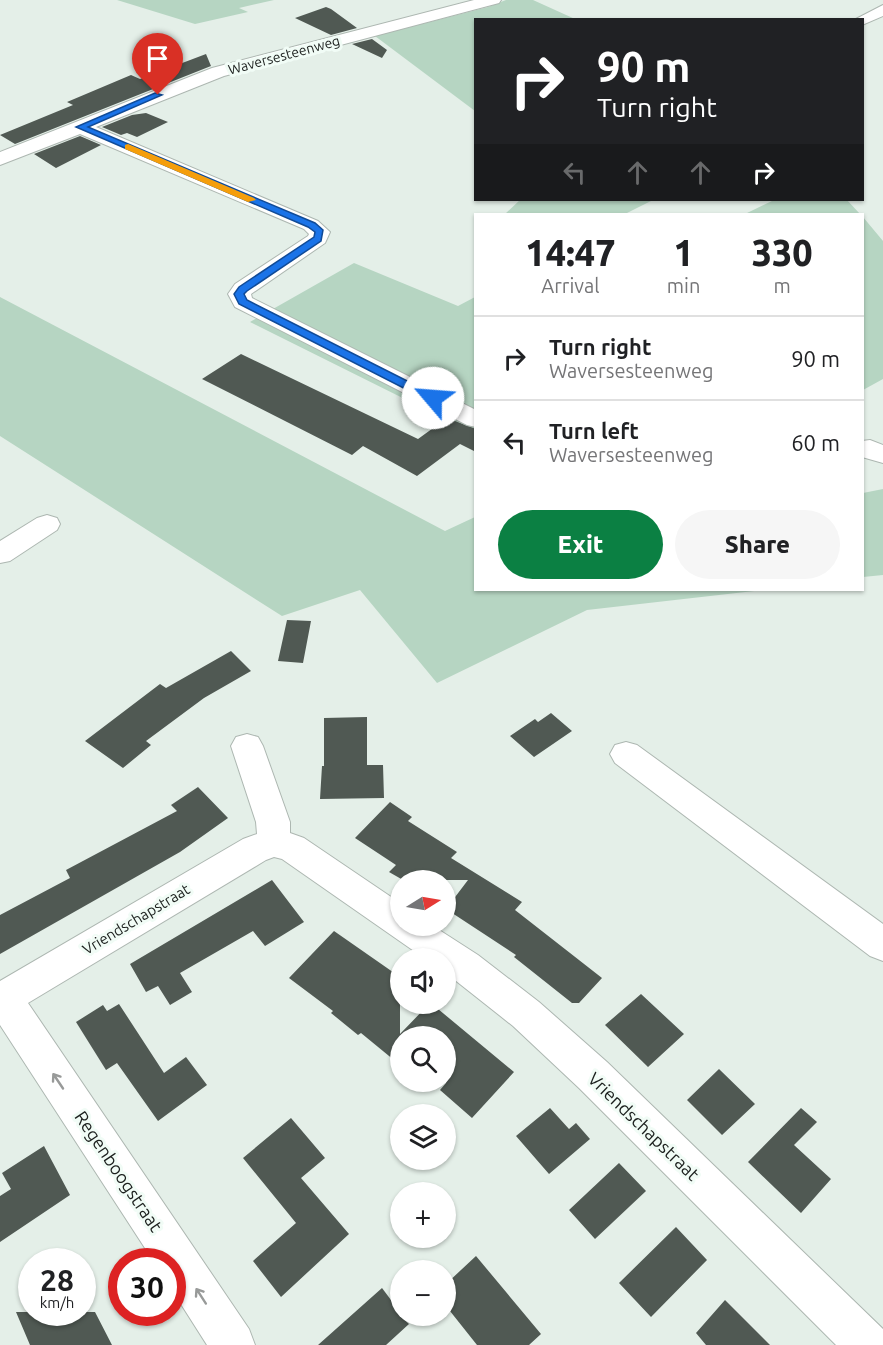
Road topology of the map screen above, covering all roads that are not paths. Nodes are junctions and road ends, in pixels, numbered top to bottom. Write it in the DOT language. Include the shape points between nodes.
graph roads {
  1 [pos="493,0"];
  2 [pos="883,10"];
  3 [pos="864,19"];
  4 [pos="80,127"];
  5 [pos="0,159"];
  6 [pos="474,419"];
  7 [pos="864,449"];
  8 [pos="883,455"];
  9 [pos="47,524"];
  10 [pos="0,554"];
  11 [pos="247,746"];
  12 [pos="626,754"];
  13 [pos="274,843"];
  14 [pos="390,915"];
  15 [pos="420,936"];
  16 [pos="883,945"];
  17 [pos="1,999"];
  18 [pos="233,1345"];
  19 [pos="867,1345"];
  1 -- 4 [label="street, Waversesteenweg" via="218,72"];
  2 -- 3 [label="street"];
  4 -- 5 [label="street, Waversesteenweg"];
  4 -- 6 [label="street" via="312,225 320,232 318,239 243,289 239,294 243,302"];
  7 -- 8 [label="street"];
  9 -- 10 [label="street"];
  11 -- 13 [label="street" via="273,822"];
  12 -- 16 [label="street"];
  13 -- 14 [label="street" via="292,848"];
  13 -- 17 [label="street, Vriendschapstraat" via="255,849"];
  15 -- 19 [label="street, Vriendschapstraat" via="465,966 585,1067"];
  18 -- 17 [label="street, Regenboogstraat, one-way"];
}
